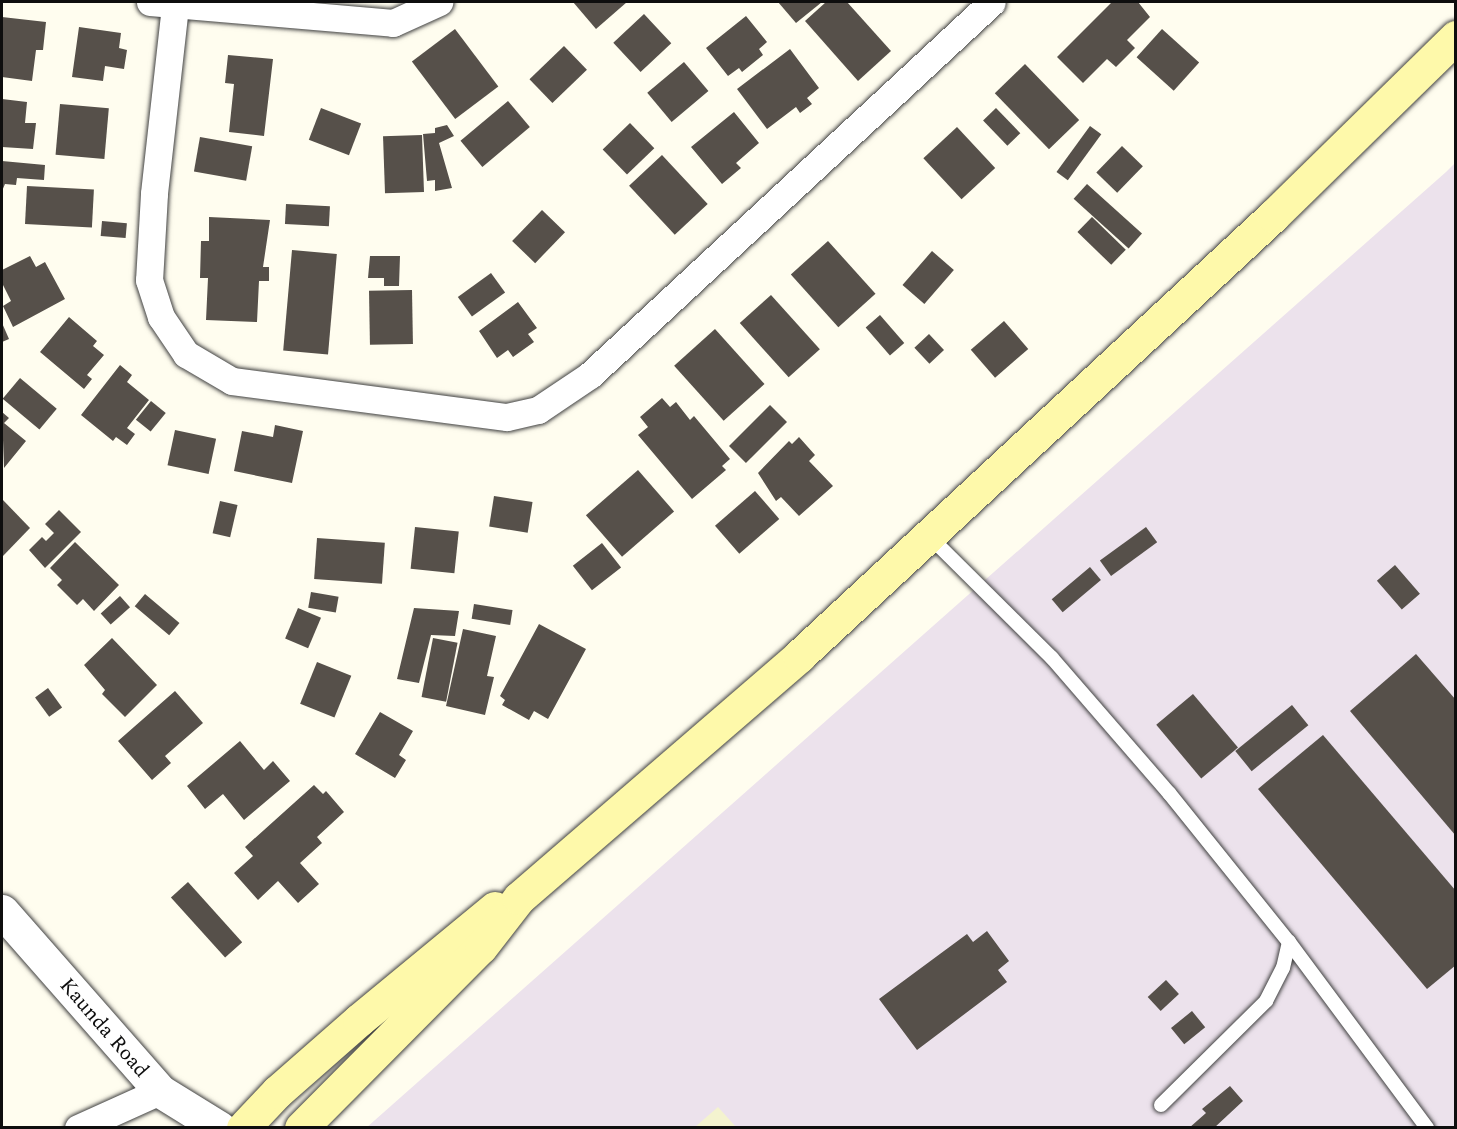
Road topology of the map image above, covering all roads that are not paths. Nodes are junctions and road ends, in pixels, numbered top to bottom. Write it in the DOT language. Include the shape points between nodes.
graph roads {
  1 [pos="439,2"];
  2 [pos="992,2"];
  3 [pos="162,4"];
  4 [pos="1455,37"];
  5 [pos="927,535"];
  6 [pos="519,898"];
  7 [pos="2,911"];
  8 [pos="1289,942"];
  9 [pos="160,1091"];
  10 [pos="1161,1105"];
  11 [pos="306,1121"];
  12 [pos="78,1128"];
  13 [pos="220,1128"];
  14 [pos="243,1128"];
  15 [pos="1427,1128"];
  1 -- 3 [label="street" via="393,23"];
  2 -- 3 [label="street" via="590,375 538,410 507,417 232,381 186,354 161,317 149,280"];
  4 -- 5 [label="main road" via="1273,216"];
  5 -- 6 [label="main road" via="698,746"];
  5 -- 8 [label="lane" via="1052,658 1169,793"];
  6 -- 11 [label="main road" via="481,946"];
  6 -- 14 [label="main road" via="495,908 440,951 277,1092"];
  7 -- 9 [label="street, Kaunda Road"];
  8 -- 10 [label="lane" via="1283,968 1266,1001"];
  8 -- 15 [label="lane"];
  9 -- 12 [label="street"];
  9 -- 13 [label="street, Kaunda Road"];
}
